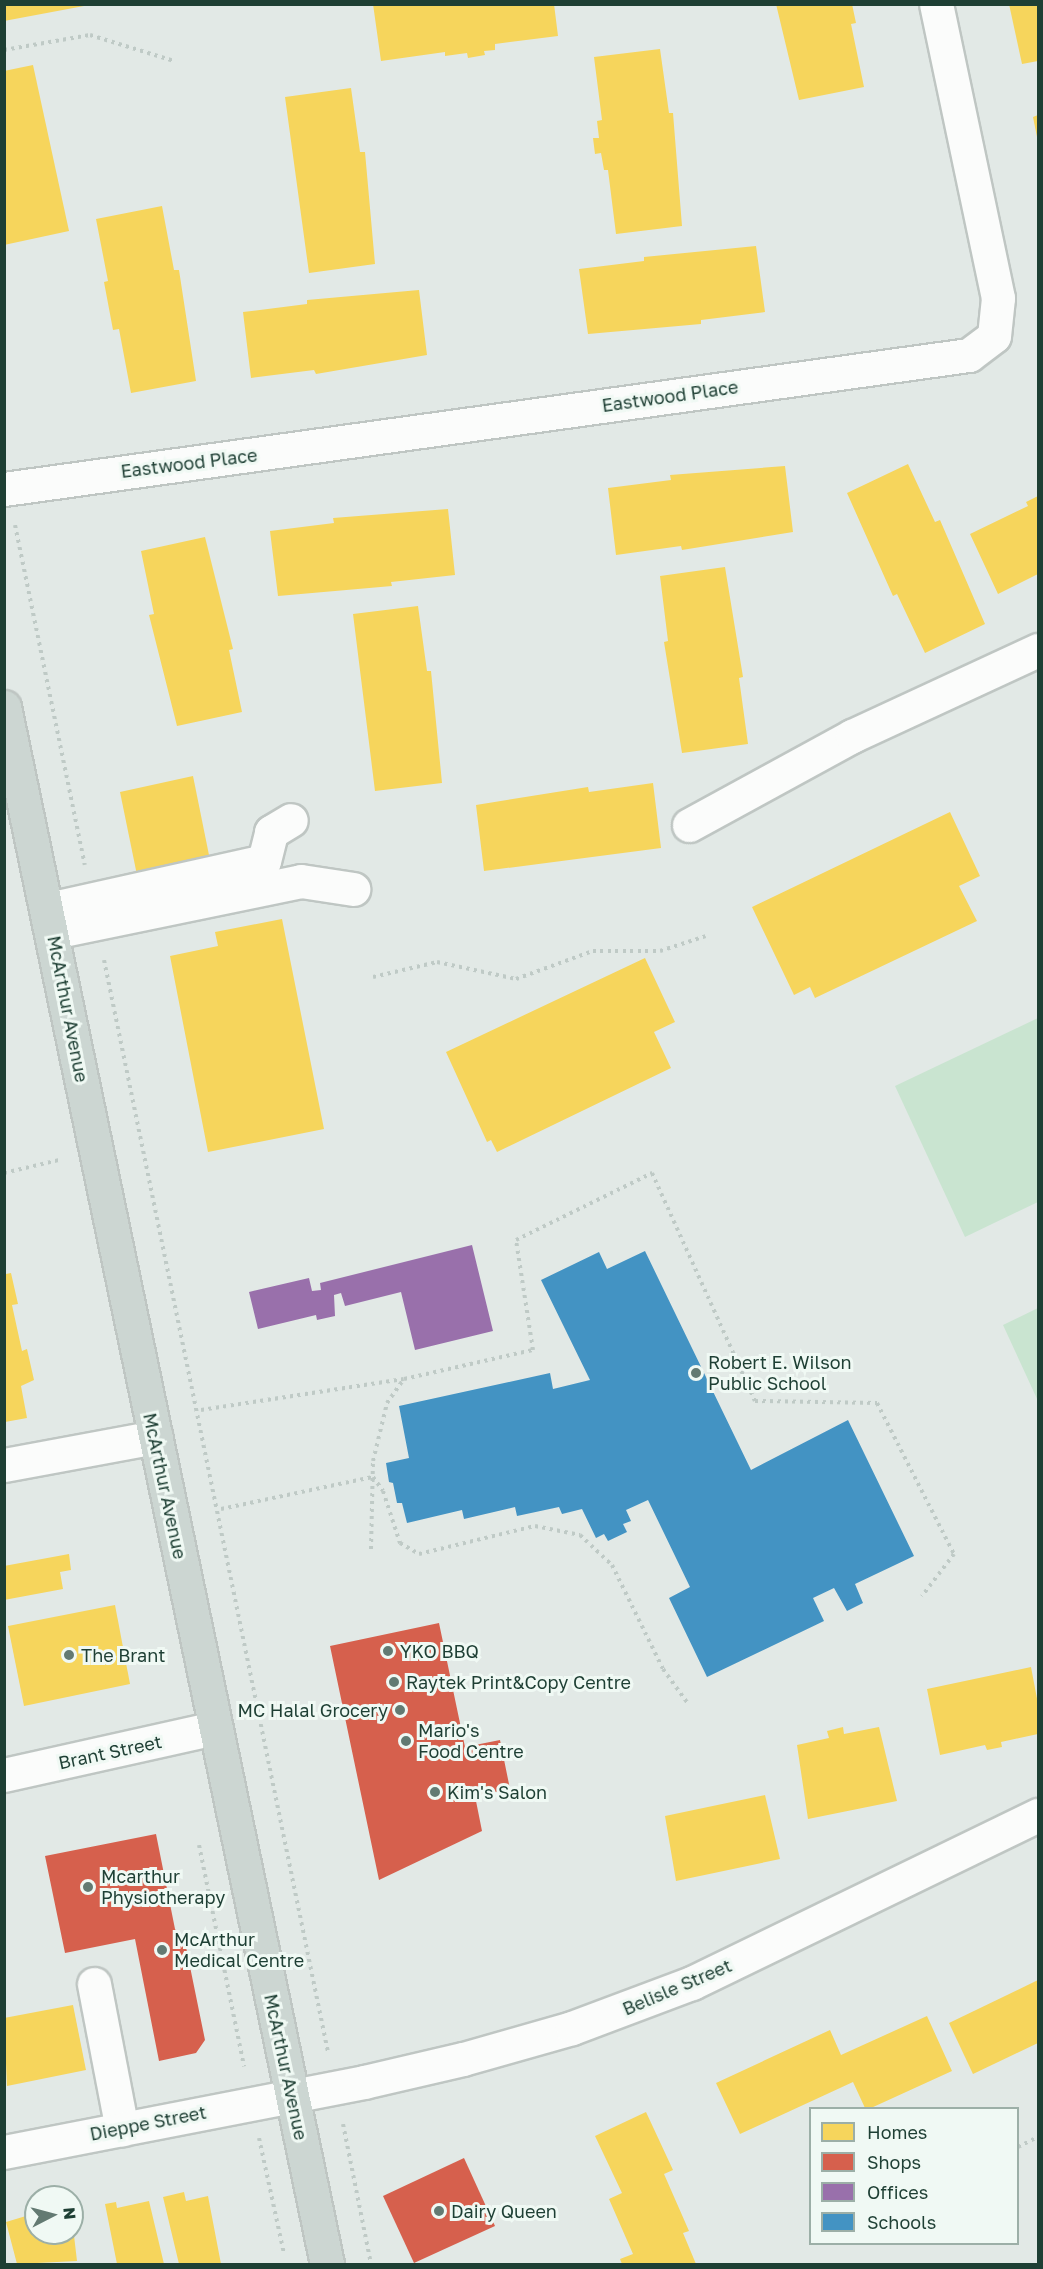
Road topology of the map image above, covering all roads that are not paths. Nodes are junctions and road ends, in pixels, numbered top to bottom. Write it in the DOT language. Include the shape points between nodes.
graph roads {
  1 [pos="936,4"];
  2 [pos="6,489"];
  3 [pos="1038,650"];
  4 [pos="4,707"];
  5 [pos="291,820"];
  6 [pos="689,825"];
  7 [pos="353,889"];
  8 [pos="95,911"];
  9 [pos="50,920"];
  10 [pos="155,1437"];
  11 [pos="4,1465"];
  12 [pos="215,1728"];
  13 [pos="4,1775"];
  14 [pos="1038,1815"];
  15 [pos="94,1984"];
  16 [pos="291,2095"];
  17 [pos="122,2129"];
  18 [pos="4,2152"];
  19 [pos="327,2265"];
  1 -- 2 [label="street, Eastwood Place" via="998,298 994,336 969,355"];
  3 -- 6 [label="street" via="852,736"];
  4 -- 9 [label="main road, McArthur Avenue"];
  5 -- 8 [label="street" via="271,832 264,861"];
  7 -- 8 [label="street" via="301,881"];
  8 -- 9 [label="street"];
  9 -- 10 [label="main road, McArthur Avenue"];
  10 -- 11 [label="street"];
  10 -- 12 [label="main road, McArthur Avenue"];
  12 -- 13 [label="street, Brant Street"];
  12 -- 16 [label="main road, McArthur Avenue"];
  14 -- 16 [label="street, Belisle Street" via="653,2000 463,2059"];
  15 -- 17 [label="street"];
  16 -- 17 [label="street, Dieppe Street"];
  16 -- 19 [label="main road, McArthur Avenue"];
  17 -- 18 [label="street, Dieppe Street"];
}
